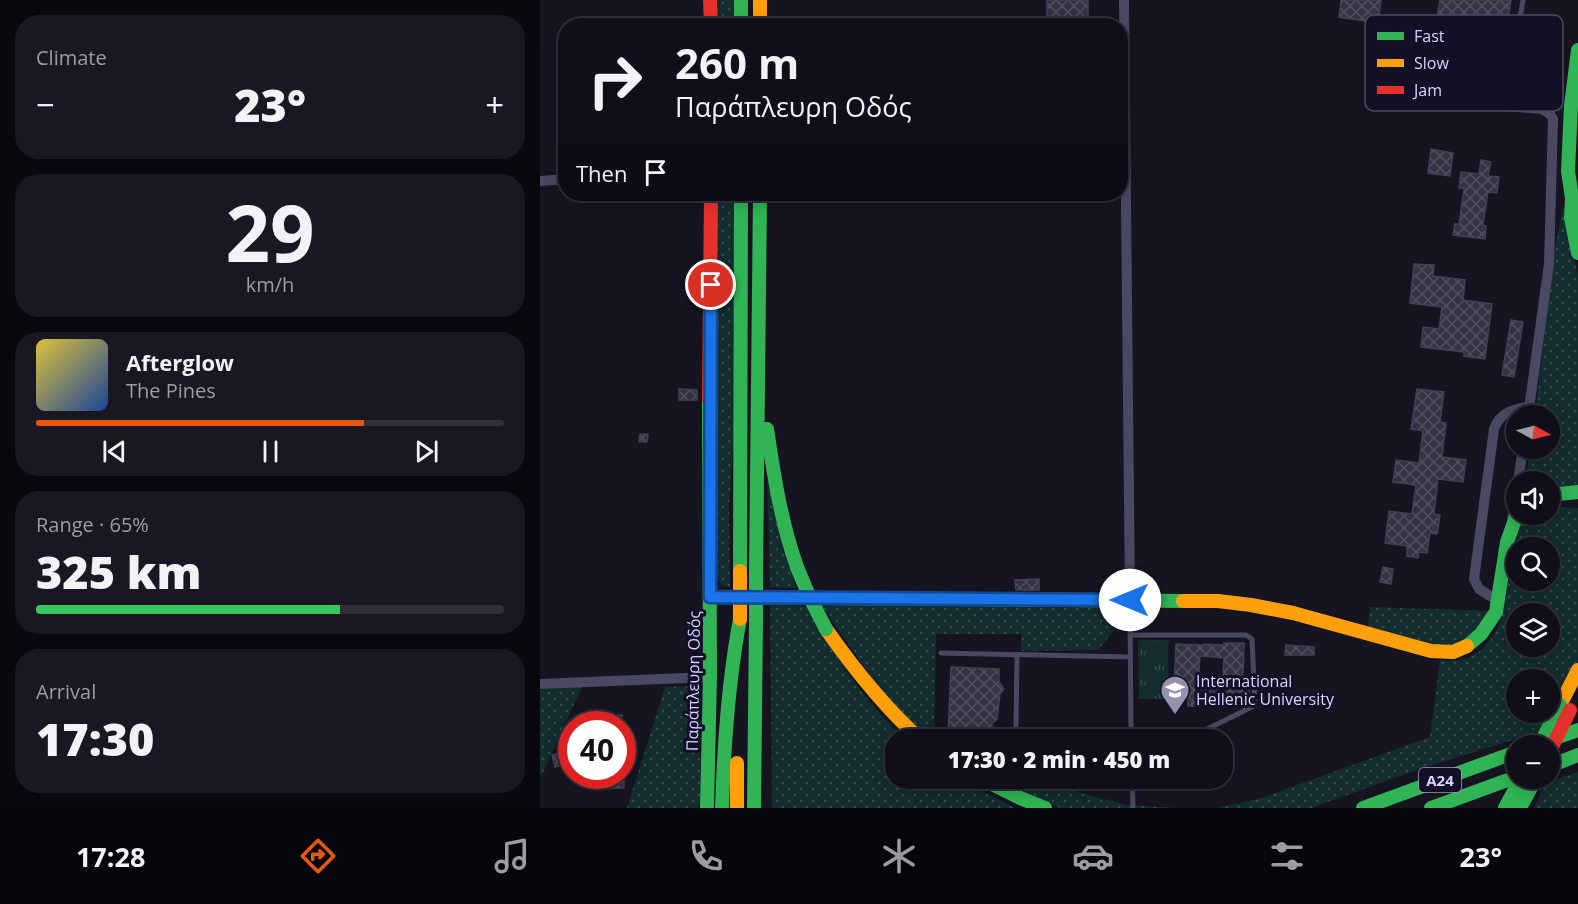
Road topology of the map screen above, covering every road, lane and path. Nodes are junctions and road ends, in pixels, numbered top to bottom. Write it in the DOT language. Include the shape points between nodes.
graph roads {
  1 [pos="710,0"];
  2 [pos="741,0"];
  3 [pos="760,0"];
  4 [pos="1124,0"];
  5 [pos="1523,0"];
  6 [pos="1521,15"];
  7 [pos="711,18"];
  8 [pos="741,18"];
  9 [pos="760,18"];
  10 [pos="1123,18"];
  11 [pos="1578,50"];
  12 [pos="1545,111"];
  13 [pos="558,180"];
  14 [pos="540,181"];
  15 [pos="1575,198"];
  16 [pos="711,201"];
  17 [pos="741,201"];
  18 [pos="759,201"];
  19 [pos="1124,201"];
  20 [pos="1578,212"];
  21 [pos="1578,253"];
  22 [pos="759,364"];
  23 [pos="1529,405"];
  24 [pos="1506,413"];
  25 [pos="1578,492"];
  26 [pos="1560,494"];
  27 [pos="1560,502"];
  28 [pos="1578,503"];
  29 [pos="1512,525"];
  30 [pos="710,597"];
  31 [pos="1130,600"];
  32 [pos="1498,601"];
  33 [pos="740,619"];
  34 [pos="1130,635"];
  35 [pos="941,653"];
  36 [pos="1017,655"];
  37 [pos="1130,657"];
  38 [pos="1578,670"];
  39 [pos="710,677"];
  40 [pos="540,684"];
  41 [pos="1578,696"];
  42 [pos="1565,708"];
  43 [pos="1016,726"];
  44 [pos="908,729"];
  45 [pos="1131,729"];
  46 [pos="1207,729"];
  47 [pos="1578,730"];
  48 [pos="1544,735"];
  49 [pos="1556,735"];
  50 [pos="1560,737"];
  51 [pos="1506,756"];
  52 [pos="1575,757"];
  53 [pos="1560,762"];
  54 [pos="1506,782"];
  55 [pos="1002,789"];
  56 [pos="1132,789"];
  57 [pos="1517,789"];
  58 [pos="1527,789"];
  59 [pos="1133,806"];
  60 [pos="1514,806"];
  61 [pos="707,808"];
  62 [pos="723,808"];
  63 [pos="736,808"];
  64 [pos="754,808"];
  65 [pos="1045,808"];
  66 [pos="1363,808"];
  67 [pos="1431,808"];
  1 -- 7 [label="main road"];
  2 -- 8 [label="main road"];
  3 -- 9 [label="main road"];
  4 -- 10 [label="street"];
  5 -- 6 [label="lane"];
  11 -- 15 [label="main road" via="1568,171"];
  12 -- 23 [label="street" via="1554,125 1549,264"];
  13 -- 14 [label="street"];
  15 -- 20 [label="main road"];
  15 -- 21 [label="main road" via="1571,218"];
  16 -- 30 [label="main road, Παράπλευρη Οδός"];
  17 -- 33 [label="main road, bridge"];
  18 -- 22 [label="main road"];
  19 -- 31 [label="street"];
  22 -- 44 [label="main road, bridge" via="778,499 788,541 809,597 849,664"];
  22 -- 64 [label="main road, bridge"];
  24 -- 32 [label="street" via="1494,429 1474,579 1479,589"];
  25 -- 26 [label="main road"];
  27 -- 28 [label="main road"];
  29 -- 32 [label="main road"];
  30 -- 31 [label="main road"];
  30 -- 39 [label="main road, Παράπλευρη Οδός"];
  31 -- 32 [label="main road" via="1251,604 1442,653 1458,651 1473,643 1496,612"];
  31 -- 34 [label="lane"];
  33 -- 62 [label="main road" via="730,679"];
  33 -- 63 [label="main road"];
  34 -- 37 [label="lane"];
  34 -- 46 [label="lane" via="1251,637 1255,704"];
  35 -- 36 [label="lane"];
  36 -- 37 [label="lane"];
  36 -- 43 [label="lane"];
  37 -- 45 [label="lane"];
  38 -- 42 [label="main road"];
  39 -- 40 [label="street"];
  39 -- 61 [label="main road, Παράπλευρη Οδός"];
  41 -- 42 [label="main road"];
  42 -- 48 [label="main road, bridge"];
  42 -- 49 [label="main road, bridge"];
  47 -- 50 [label="main road"];
  51 -- 66 [label="main road, Α24"];
  52 -- 53 [label="main road"];
  54 -- 67 [label="main road, Α24"];
  55 -- 65 [label="main road"];
  56 -- 59 [label="lane"];
  57 -- 60 [label="main road"];
  58 -- 60 [label="main road"];
}
